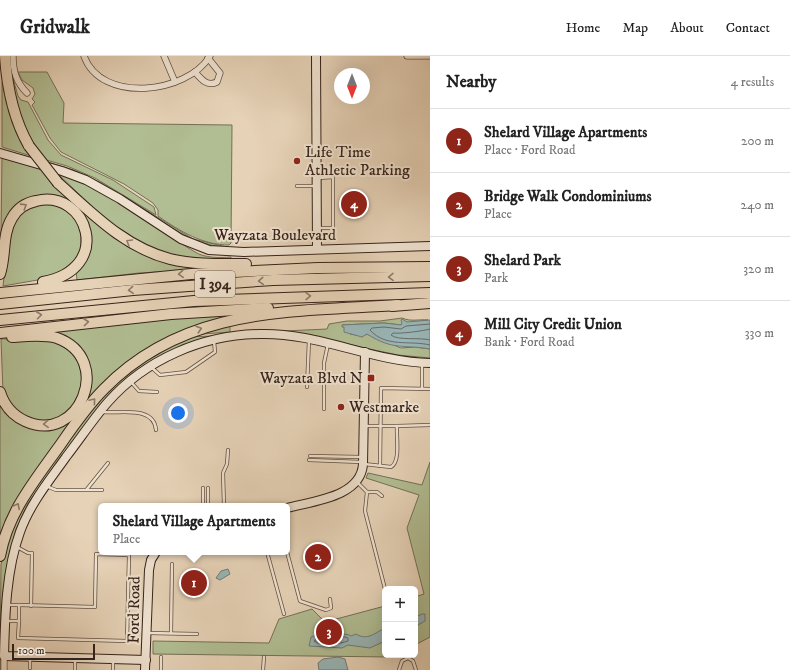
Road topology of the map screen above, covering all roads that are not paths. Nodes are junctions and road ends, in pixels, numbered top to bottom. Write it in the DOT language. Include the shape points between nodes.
graph roads {
  1 [pos="5,56"];
  2 [pos="13,56"];
  3 [pos="84,56"];
  4 [pos="164,56"];
  5 [pos="316,56"];
  6 [pos="407,56"];
  7 [pos="430,56"];
  8 [pos="209,57"];
  9 [pos="195,72"];
  10 [pos="175,82"];
  11 [pos="27,93"];
  12 [pos="0,153"];
  13 [pos="316,182"];
  14 [pos="297,186"];
  15 [pos="316,228"];
  16 [pos="430,246"];
  17 [pos="317,249"];
  18 [pos="430,267"];
  19 [pos="318,268"];
  20 [pos="0,273"];
  21 [pos="430,276"];
  22 [pos="2,293"];
  23 [pos="430,293"];
  24 [pos="430,303"];
  25 [pos="0,304"];
  26 [pos="398,306"];
  27 [pos="0,320"];
  28 [pos="0,334"];
  29 [pos="214,340"];
  30 [pos="309,340"];
  31 [pos="328,344"];
  32 [pos="365,352"];
  33 [pos="426,362"];
  34 [pos="151,366"];
  35 [pos="130,382"];
  36 [pos="307,387"];
  37 [pos="422,389"];
  38 [pos="430,389"];
  39 [pos="0,392"];
  40 [pos="157,392"];
  41 [pos="324,409"];
  42 [pos="101,412"];
  43 [pos="430,425"];
  44 [pos="364,426"];
  45 [pos="382,426"];
  46 [pos="396,426"];
  47 [pos="156,430"];
  48 [pos="228,450"];
  49 [pos="310,456"];
  50 [pos="309,460"];
  51 [pos="363,461"];
  52 [pos="108,463"];
  53 [pos="380,466"];
  54 [pos="357,482"];
  55 [pos="45,486"];
  56 [pos="203,488"];
  57 [pos="208,488"];
  58 [pos="86,490"];
  59 [pos="102,490"];
  60 [pos="367,492"];
  61 [pos="382,496"];
  62 [pos="203,503"];
  63 [pos="208,503"];
  64 [pos="224,503"];
  65 [pos="290,507"];
  66 [pos="16,546"];
  67 [pos="98,554"];
  68 [pos="129,555"];
  69 [pos="154,555"];
  70 [pos="268,555"];
  71 [pos="288,555"];
  72 [pos="0,556"];
  73 [pos="172,564"];
  74 [pos="384,586"];
  75 [pos="330,599"];
  76 [pos="7,605"];
  77 [pos="19,605"];
  78 [pos="31,606"];
  79 [pos="284,614"];
  80 [pos="6,620"];
  81 [pos="19,621"];
  82 [pos="147,633"];
  83 [pos="171,633"];
  84 [pos="197,634"];
  85 [pos="4,656"];
  86 [pos="30,657"];
  87 [pos="161,657"];
  88 [pos="264,657"];
  89 [pos="75,659"];
  90 [pos="113,660"];
  91 [pos="146,660"];
  92 [pos="30,668"];
  93 [pos="4,670"];
  94 [pos="75,670"];
  95 [pos="113,670"];
  96 [pos="145,670"];
  97 [pos="161,670"];
  98 [pos="263,670"];
  99 [pos="399,670"];
  100 [pos="416,670"];
  19 -- 1 [label="highway, one-way, bridge" via="199,263 161,256 122,237 101,222 58,183 28,146 13,108"];
  2 -- 11 [label="street" via="16,77"];
  3 -- 10 [label="street" via="96,74 115,85 148,88"];
  4 -- 10 [label="street"];
  5 -- 13 [label="street"];
  6 -- 7 [label="street"];
  8 -- 9 [label="street"];
  8 -- 9 [label="street" via="220,73 217,82 206,83"];
  9 -- 10 [label="street"];
  12 -- 17 [label="street, Wayzata Boulevard" via="86,180 181,239 200,248 223,252"];
  13 -- 14 [label="lane"];
  13 -- 15 [label="street"];
  13 -- 15 [label="lane" via="333,177 333,228"];
  15 -- 17 [label="street"];
  16 -- 17 [label="street, Wayzata Boulevard"];
  18 -- 19 [label="highway"];
  19 -- 22 [label="highway, one-way" via="148,277"];
  20 -- 22 [label="highway, one-way" via="9,223 22,207 38,200 55,200 69,206 80,218 85,229 86,246 83,257 72,272 56,280 19,286"];
  21 -- 25 [label="highway, I 394, one-way" via="273,280 133,290"];
  27 -- 23 [label="highway, I 394, one-way" via="194,301"];
  24 -- 26 [label="highway"];
  28 -- 26 [label="highway, one-way" via="171,314"];
  72 -- 26 [label="highway, one-way" via="12,517 34,480 104,389 150,352 187,333 228,320 290,312"];
  28 -- 39 [label="highway, one-way" via="48,336 62,340 79,354 85,367 87,382 84,397 78,408 69,417 54,424 35,424 23,420 10,410"];
  29 -- 30 [label="street" via="260,334"];
  29 -- 34 [label="street" via="181,351"];
  29 -- 34 [label="lane" via="215,352 186,372 160,375"];
  30 -- 31 [label="street"];
  30 -- 36 [label="lane"];
  31 -- 32 [label="street"];
  31 -- 41 [label="lane" via="324,363"];
  32 -- 33 [label="street"];
  32 -- 44 [label="street"];
  33 -- 37 [label="lane"];
  34 -- 35 [label="street"];
  35 -- 40 [label="lane" via="139,391"];
  35 -- 42 [label="street"];
  37 -- 38 [label="lane"];
  37 -- 45 [label="lane" via="381,388"];
  42 -- 47 [label="lane" via="146,414 153,419"];
  42 -- 55 [label="street"];
  43 -- 46 [label="lane"];
  44 -- 45 [label="lane"];
  44 -- 51 [label="street"];
  45 -- 46 [label="lane"];
  45 -- 53 [label="lane"];
  46 -- 53 [label="lane" via="394,464 391,467"];
  48 -- 64 [label="lane" via="224,473"];
  49 -- 51 [label="lane"];
  50 -- 51 [label="lane"];
  51 -- 53 [label="lane"];
  51 -- 54 [label="street" via="362,472"];
  52 -- 58 [label="lane"];
  54 -- 60 [label="lane"];
  54 -- 65 [label="street" via="338,494"];
  55 -- 58 [label="lane" via="56,490"];
  55 -- 66 [label="street" via="28,513"];
  56 -- 62 [label="lane"];
  57 -- 63 [label="lane"];
  58 -- 59 [label="lane"];
  60 -- 61 [label="lane" via="377,492"];
  60 -- 74 [label="lane" via="365,511"];
  66 -- 76 [label="street"];
  66 -- 78 [label="lane" via="32,553"];
  67 -- 78 [label="lane" via="96,554 95,607"];
  68 -- 81 [label="lane" via="127,641 18,638"];
  69 -- 82 [label="street, Ford Road" via="149,570"];
  70 -- 79 [label="lane"];
  71 -- 75 [label="lane" via="300,601 326,610 331,608"];
  73 -- 83 [label="lane"];
  76 -- 77 [label="lane"];
  76 -- 80 [label="street"];
  77 -- 78 [label="lane"];
  77 -- 81 [label="lane"];
  80 -- 81 [label="lane"];
  80 -- 85 [label="street"];
  82 -- 83 [label="lane"];
  82 -- 91 [label="street, Ford Road"];
  83 -- 84 [label="lane"];
  85 -- 86 [label="street"];
  85 -- 93 [label="street"];
  86 -- 89 [label="street"];
  86 -- 92 [label="lane"];
  87 -- 97 [label="lane"];
  88 -- 98 [label="lane"];
  89 -- 90 [label="street"];
  89 -- 94 [label="lane"];
  90 -- 91 [label="street"];
  90 -- 95 [label="lane"];
  91 -- 96 [label="street, Ford Road"];
  99 -- 100 [label="lane" via="402,661 408,658 413,661"];
}
